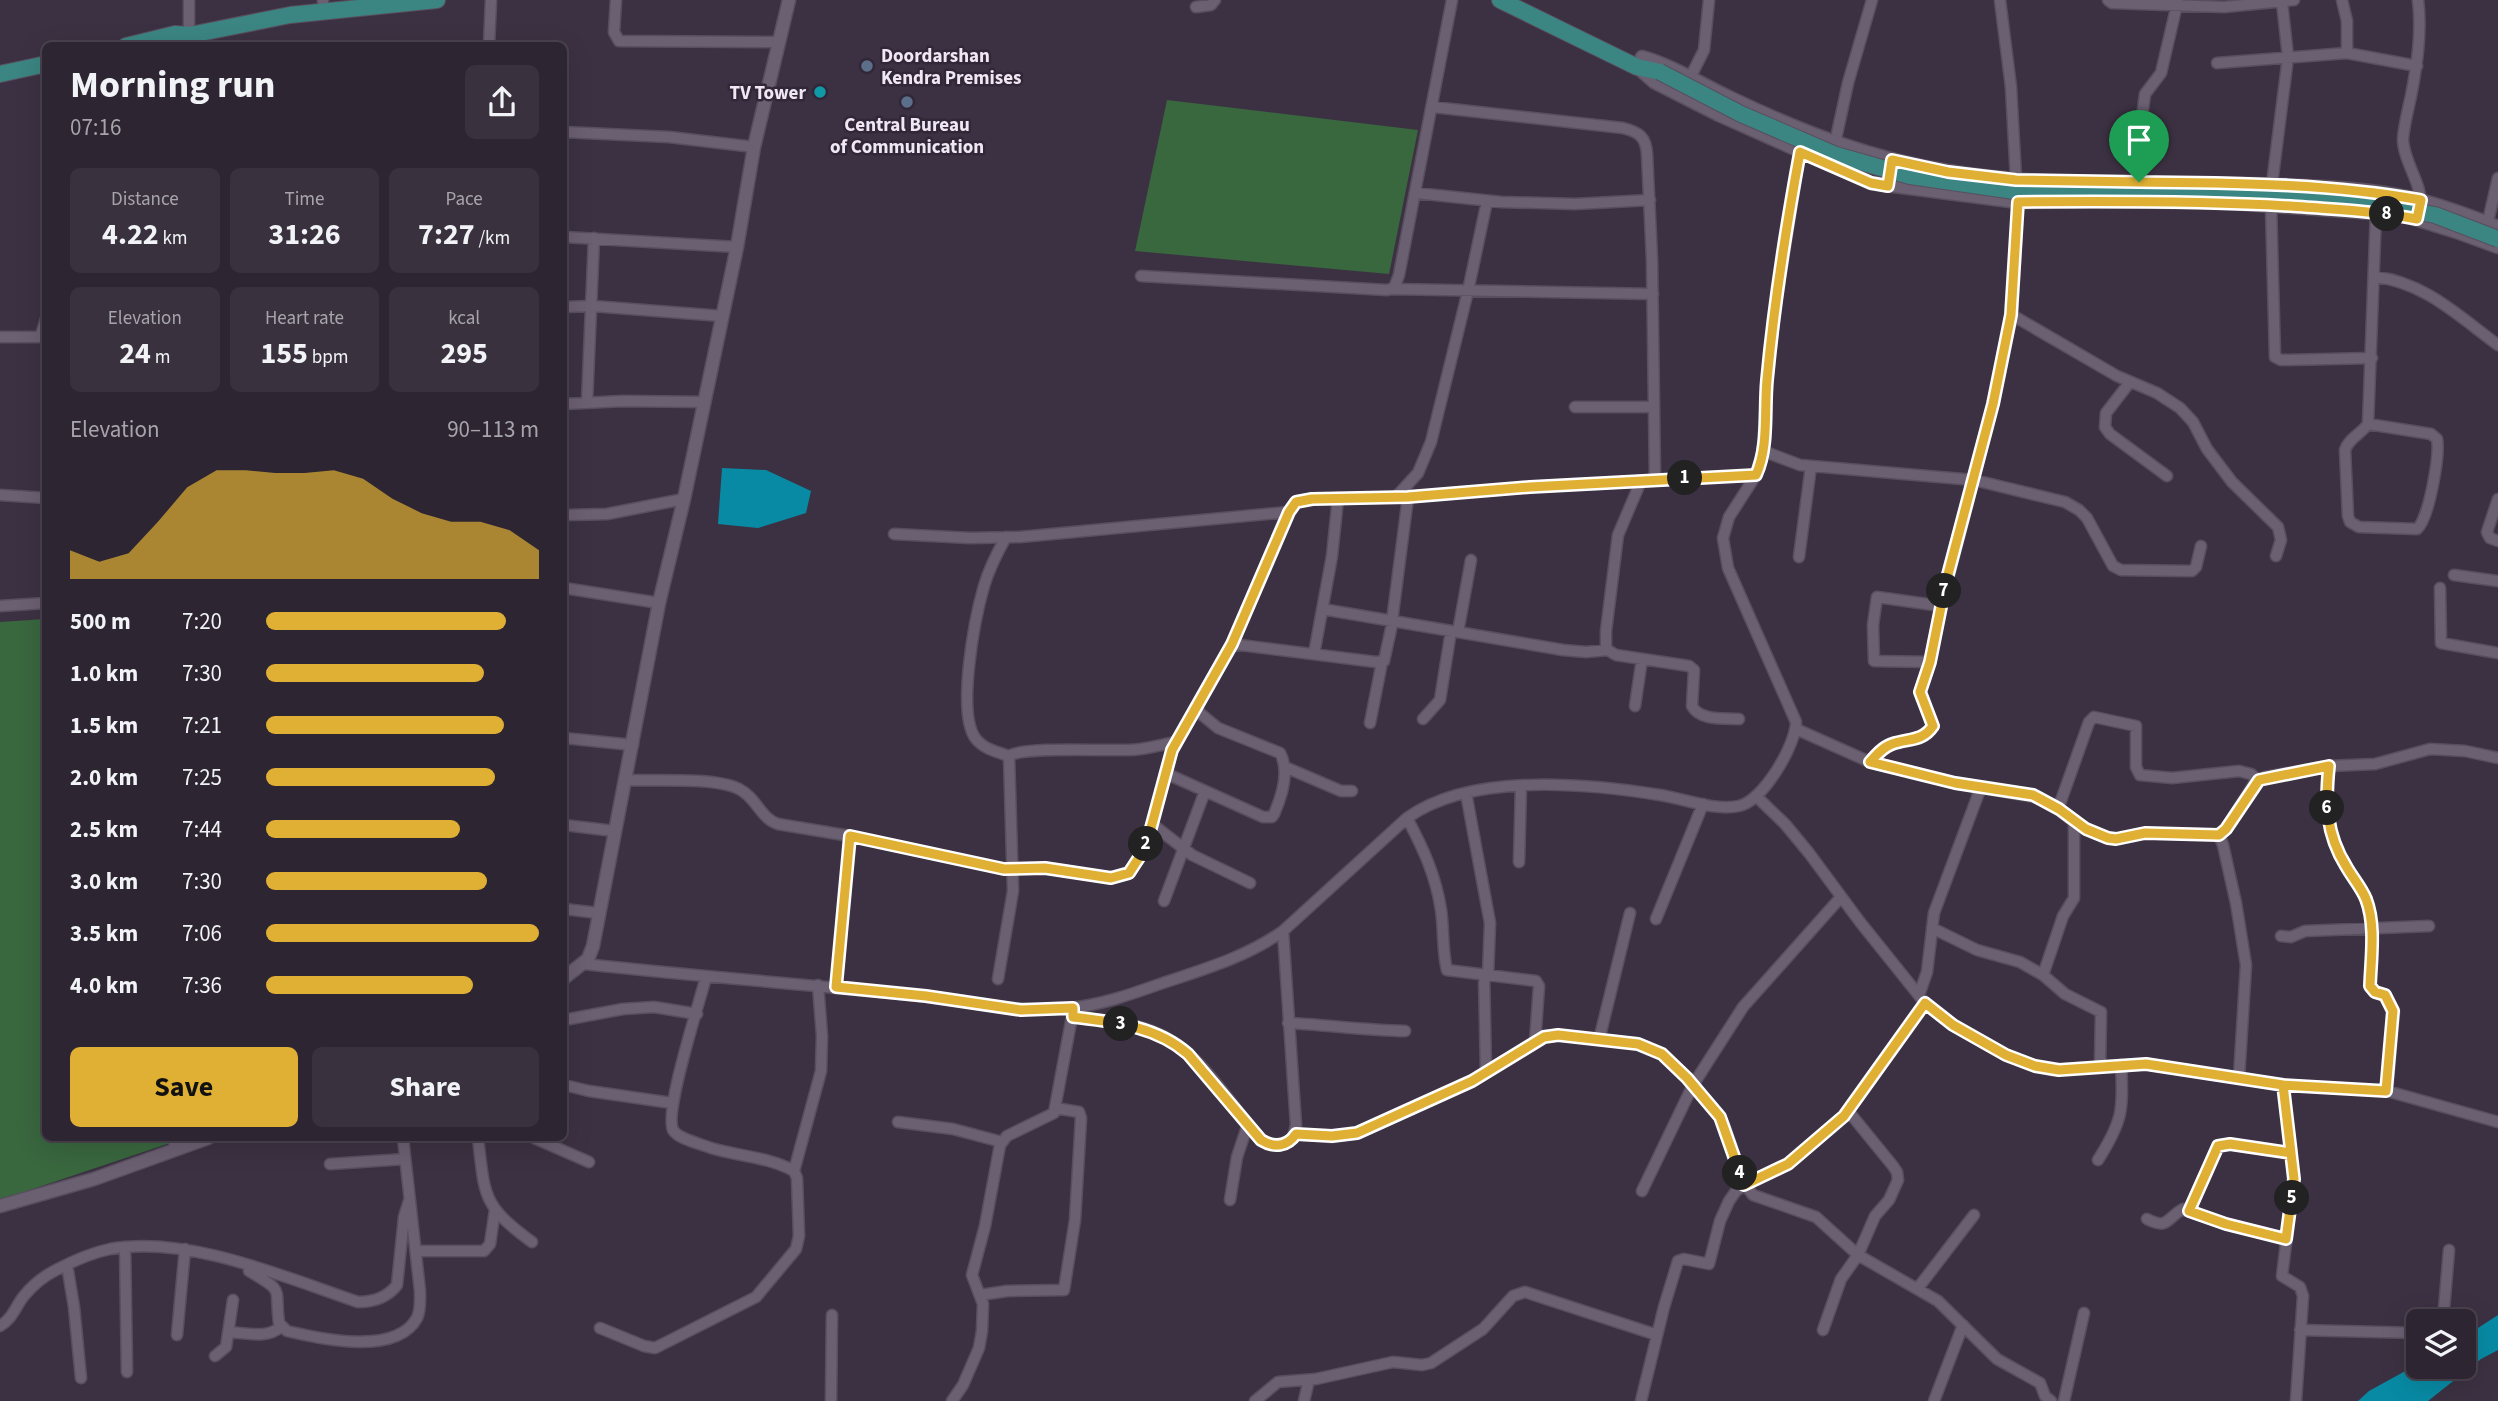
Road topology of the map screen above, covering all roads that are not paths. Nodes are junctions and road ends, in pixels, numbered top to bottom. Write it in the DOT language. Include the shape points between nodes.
graph roads {
  1 [pos="189,0"];
  2 [pos="342,0"];
  3 [pos="438,0"];
  4 [pos="491,0"];
  5 [pos="616,0"];
  6 [pos="789,0"];
  7 [pos="1215,0"];
  8 [pos="1452,0"];
  9 [pos="1500,0"];
  10 [pos="1525,0"];
  11 [pos="1709,0"];
  12 [pos="1872,0"];
  13 [pos="2000,0"];
  14 [pos="2108,0"];
  15 [pos="2294,0"];
  16 [pos="2342,0"];
  17 [pos="2418,0"];
  18 [pos="323,1"];
  19 [pos="2282,2"];
  20 [pos="2178,3"];
  21 [pos="2247,3"];
  22 [pos="1196,7"];
  23 [pos="180,36"];
  24 [pos="148,42"];
  25 [pos="489,42"];
  26 [pos="779,42"];
  27 [pos="2347,53"];
  28 [pos="2288,57"];
  29 [pos="1639,62"];
  30 [pos="2217,63"];
  31 [pos="42,65"];
  32 [pos="2417,66"];
  33 [pos="1,74"];
  34 [pos="1690,78"];
  35 [pos="1433,107"];
  36 [pos="567,132"];
  37 [pos="1835,143"];
  38 [pos="754,147"];
  39 [pos="1800,152"];
  40 [pos="1892,160"];
  41 [pos="2498,178"];
  42 [pos="2016,180"];
  43 [pos="2139,182"];
  44 [pos="2272,184"];
  45 [pos="1888,186"];
  46 [pos="1416,193"];
  47 [pos="1650,200"];
  48 [pos="2421,200"];
  49 [pos="1487,201"];
  50 [pos="2018,202"];
  51 [pos="2272,205"];
  52 [pos="2376,212"];
  53 [pos="2417,219"];
  54 [pos="2493,225"];
  55 [pos="567,237"];
  56 [pos="594,238"];
  57 [pos="2490,239"];
  58 [pos="737,247"];
  59 [pos="2498,247"];
  60 [pos="1141,276"];
  61 [pos="2375,277"];
  62 [pos="1391,289"];
  63 [pos="1468,291"];
  64 [pos="1653,294"];
  65 [pos="592,306"];
  66 [pos="567,307"];
  67 [pos="2011,315"];
  68 [pos="722,316"];
  69 [pos="42,332"];
  70 [pos="0,337"];
  71 [pos="2498,345"];
  72 [pos="2372,358"];
  73 [pos="2130,382"];
  74 [pos="587,402"];
  75 [pos="705,402"];
  76 [pos="567,404"];
  77 [pos="1575,407"];
  78 [pos="1654,407"];
  79 [pos="2368,424"];
  80 [pos="1763,452"];
  81 [pos="1811,466"];
  82 [pos="1756,475"];
  83 [pos="2167,476"];
  84 [pos="1655,480"];
  85 [pos="1974,480"];
  86 [pos="1640,481"];
  87 [pos="0,495"];
  88 [pos="1396,497"];
  89 [pos="1408,497"];
  90 [pos="42,498"];
  91 [pos="1338,498"];
  92 [pos="684,499"];
  93 [pos="2498,499"];
  94 [pos="1289,512"];
  95 [pos="567,515"];
  96 [pos="894,534"];
  97 [pos="1006,537"];
  98 [pos="2498,541"];
  99 [pos="2201,546"];
  100 [pos="2276,556"];
  101 [pos="1800,557"];
  102 [pos="1472,560"];
  103 [pos="2454,575"];
  104 [pos="2498,581"];
  105 [pos="567,588"];
  106 [pos="2440,589"];
  107 [pos="42,603"];
  108 [pos="659,603"];
  109 [pos="0,607"];
  110 [pos="1941,607"];
  111 [pos="1322,609"];
  112 [pos="1392,621"];
  113 [pos="1454,631"];
  114 [pos="1232,644"];
  115 [pos="1608,650"];
  116 [pos="2498,653"];
  117 [pos="1314,654"];
  118 [pos="1642,659"];
  119 [pos="1382,662"];
  120 [pos="1930,662"];
  121 [pos="1635,706"];
  122 [pos="1196,710"];
  123 [pos="1423,719"];
  124 [pos="1740,719"];
  125 [pos="1370,723"];
  126 [pos="1796,729"];
  127 [pos="567,738"];
  128 [pos="1176,742"];
  129 [pos="633,745"];
  130 [pos="1009,756"];
  131 [pos="2498,758"];
  132 [pos="1870,762"];
  133 [pos="2329,766"];
  134 [pos="1285,767"];
  135 [pos="1165,773"];
  136 [pos="626,780"];
  137 [pos="2259,780"];
  138 [pos="1521,786"];
  139 [pos="1981,787"];
  140 [pos="1205,790"];
  141 [pos="1352,791"];
  142 [pos="1466,793"];
  143 [pos="1757,797"];
  144 [pos="1703,804"];
  145 [pos="2059,809"];
  146 [pos="1407,818"];
  147 [pos="2074,822"];
  148 [pos="1152,824"];
  149 [pos="567,825"];
  150 [pos="614,831"];
  151 [pos="2219,835"];
  152 [pos="850,836"];
  153 [pos="1184,848"];
  154 [pos="1519,862"];
  155 [pos="1012,870"];
  156 [pos="1250,883"];
  157 [pos="1841,897"];
  158 [pos="1164,901"];
  159 [pos="567,909"];
  160 [pos="597,913"];
  161 [pos="1630,913"];
  162 [pos="1657,919"];
  163 [pos="2429,926"];
  164 [pos="1932,928"];
  165 [pos="2372,928"];
  166 [pos="1283,931"];
  167 [pos="2281,936"];
  168 [pos="584,964"];
  169 [pos="1486,975"];
  170 [pos="2043,975"];
  171 [pos="567,976"];
  172 [pos="706,977"];
  173 [pos="998,979"];
  174 [pos="817,985"];
  175 [pos="836,987"];
  176 [pos="1922,999"];
  177 [pos="1073,1012"];
  178 [pos="697,1014"];
  179 [pos="567,1019"];
  180 [pos="1288,1023"];
  181 [pos="1405,1031"];
  182 [pos="1599,1040"];
  183 [pos="1535,1042"];
  184 [pos="2120,1065"];
  185 [pos="2100,1066"];
  186 [pos="1486,1072"];
  187 [pos="2239,1079"];
  188 [pos="1693,1085"];
  189 [pos="2283,1085"];
  190 [pos="567,1086"];
  191 [pos="2386,1091"];
  192 [pos="672,1103"];
  193 [pos="1055,1108"];
  194 [pos="1849,1112"];
  195 [pos="898,1122"];
  196 [pos="2498,1122"];
  197 [pos="1248,1124"];
  198 [pos="1296,1134"];
  199 [pos="403,1141"];
  200 [pos="478,1141"];
  201 [pos="541,1141"];
  202 [pos="1002,1142"];
  203 [pos="174,1143"];
  204 [pos="2291,1153"];
  205 [pos="405,1159"];
  206 [pos="2098,1160"];
  207 [pos="589,1162"];
  208 [pos="330,1164"];
  209 [pos="794,1171"];
  210 [pos="1744,1185"];
  211 [pos="1642,1191"];
  212 [pos="1230,1200"];
  213 [pos="409,1201"];
  214 [pos="0,1206"];
  215 [pos="495,1210"];
  216 [pos="2189,1211"];
  217 [pos="1974,1215"];
  218 [pos="2147,1219"];
  219 [pos="2286,1239"];
  220 [pos="531,1241"];
  221 [pos="125,1247"];
  222 [pos="185,1249"];
  223 [pos="2449,1250"];
  224 [pos="416,1251"];
  225 [pos="1857,1255"];
  226 [pos="234,1261"];
  227 [pos="67,1265"];
  228 [pos="1918,1288"];
  229 [pos="980,1295"];
  230 [pos="233,1300"];
  231 [pos="2445,1309"];
  232 [pos="2084,1313"];
  233 [pos="831,1315"];
  234 [pos="1963,1325"];
  235 [pos="0,1326"];
  236 [pos="281,1327"];
  237 [pos="600,1328"];
  238 [pos="1823,1330"];
  239 [pos="2300,1330"];
  240 [pos="229,1332"];
  241 [pos="2406,1333"];
  242 [pos="177,1335"];
  243 [pos="1657,1335"];
  244 [pos="215,1356"];
  245 [pos="127,1372"];
  246 [pos="80,1378"];
  247 [pos="1309,1380"];
  248 [pos="831,1401"];
  249 [pos="952,1401"];
  250 [pos="1255,1401"];
  251 [pos="1304,1401"];
  252 [pos="1642,1401"];
  253 [pos="1934,1401"];
  254 [pos="2052,1401"];
  255 [pos="2064,1401"];
  256 [pos="2296,1401"];
  1 -- 23 [label="street"];
  2 -- 18 [label="main road"];
  3 -- 23 [label="main road" via="290,15"];
  4 -- 25 [label="street"];
  5 -- 26 [label="street" via="614,32 619,41"];
  6 -- 26 [label="street"];
  7 -- 22 [label="street" via="1212,5"];
  8 -- 35 [label="street"];
  9 -- 29 [label="main road"];
  10 -- 29 [label="main road"];
  11 -- 34 [label="street" via="1704,50"];
  12 -- 37 [label="street"];
  13 -- 42 [label="street"];
  14 -- 20 [label="street"];
  15 -- 19 [label="street"];
  16 -- 27 [label="street"];
  17 -- 32 [label="street"];
  18 -- 23 [label="main road" via="258,12"];
  19 -- 21 [label="street"];
  19 -- 28 [label="street"];
  20 -- 21 [label="street" via="2224,7"];
  20 -- 43 [label="street" via="2161,73 2145,94 2136,169"];
  23 -- 24 [label="main road"];
  26 -- 38 [label="street"];
  27 -- 28 [label="street"];
  27 -- 32 [label="street"];
  28 -- 30 [label="street"];
  28 -- 44 [label="street"];
  29 -- 34 [label="street" via="1663,63"];
  29 -- 39 [label="street" via="1654,82"];
  29 -- 57 [label="main road, bridge" via="1836,155 1910,176 2021,192 2196,193 2360,201 2435,215"];
  31 -- 33 [label="main road"];
  32 -- 48 [label="street" via="2403,141"];
  34 -- 37 [label="street"];
  35 -- 46 [label="street"];
  35 -- 47 [label="street" via="1636,131 1647,147"];
  36 -- 38 [label="street"];
  37 -- 40 [label="street"];
  38 -- 58 [label="street"];
  39 -- 45 [label="street"];
  39 -- 80 [label="street" via="1775,309"];
  40 -- 42 [label="street"];
  40 -- 45 [label="street"];
  41 -- 54 [label="street"];
  42 -- 43 [label="street"];
  43 -- 44 [label="street"];
  44 -- 48 [label="street"];
  45 -- 50 [label="street"];
  46 -- 49 [label="street"];
  46 -- 62 [label="street" via="1399,275"];
  47 -- 49 [label="street" via="1575,204"];
  47 -- 64 [label="street"];
  48 -- 53 [label="street"];
  48 -- 54 [label="street"];
  49 -- 63 [label="street"];
  50 -- 51 [label="street"];
  50 -- 67 [label="street"];
  51 -- 52 [label="street"];
  51 -- 72 [label="street" via="2275,357"];
  52 -- 53 [label="street"];
  52 -- 61 [label="street"];
  53 -- 57 [label="street"];
  54 -- 57 [label="street"];
  55 -- 56 [label="street"];
  56 -- 58 [label="street"];
  56 -- 65 [label="street"];
  57 -- 59 [label="street"];
  58 -- 68 [label="street"];
  60 -- 62 [label="street"];
  61 -- 71 [label="street" via="2402,281 2434,298"];
  61 -- 72 [label="street"];
  62 -- 63 [label="street"];
  63 -- 64 [label="street"];
  63 -- 88 [label="street" via="1431,442 1418,473"];
  64 -- 78 [label="street"];
  65 -- 66 [label="street"];
  65 -- 68 [label="street"];
  65 -- 74 [label="street"];
  67 -- 73 [label="street"];
  67 -- 85 [label="street"];
  68 -- 75 [label="street"];
  69 -- 70 [label="street" via="38,337"];
  72 -- 79 [label="street"];
  73 -- 83 [label="street" via="2106,414 2105,427"];
  73 -- 100 [label="street" via="2168,400 2193,422 2231,482 2277,527 2281,540"];
  74 -- 75 [label="street"];
  74 -- 76 [label="street"];
  75 -- 92 [label="street"];
  77 -- 78 [label="street"];
  78 -- 84 [label="street"];
  79 -- 79 [label="street" via="2345,450 2350,522 2359,527 2417,529 2424,520 2431,489 2437,439"];
  80 -- 81 [label="street"];
  80 -- 82 [label="street"];
  81 -- 85 [label="street"];
  81 -- 101 [label="street"];
  82 -- 84 [label="street"];
  82 -- 126 [label="street" via="1724,528 1723,548"];
  84 -- 86 [label="street"];
  85 -- 99 [label="street" via="2073,506 2087,518 2113,566 2120,570 2192,571"];
  85 -- 110 [label="street"];
  86 -- 89 [label="street"];
  86 -- 115 [label="street" via="1614,555"];
  87 -- 90 [label="street"];
  88 -- 89 [label="street"];
  88 -- 91 [label="street"];
  89 -- 112 [label="street"];
  91 -- 94 [label="street" via="1303,500"];
  91 -- 111 [label="street"];
  92 -- 95 [label="street" via="615,513"];
  92 -- 108 [label="street"];
  93 -- 98 [label="street" via="2487,532"];
  94 -- 97 [label="street"];
  94 -- 114 [label="street"];
  96 -- 97 [label="street"];
  97 -- 130 [label="street" via="983,589 969,663 967,710 970,729 979,742"];
  102 -- 113 [label="street"];
  103 -- 104 [label="street"];
  105 -- 108 [label="street"];
  106 -- 116 [label="street" via="2441,643"];
  107 -- 109 [label="street"];
  108 -- 129 [label="street"];
  110 -- 120 [label="street"];
  110 -- 120 [label="street" via="1877,597 1874,661"];
  111 -- 112 [label="street"];
  111 -- 117 [label="street"];
  112 -- 113 [label="street"];
  112 -- 119 [label="street"];
  113 -- 115 [label="street" via="1563,650"];
  113 -- 123 [label="street" via="1440,700"];
  114 -- 117 [label="street"];
  114 -- 122 [label="street"];
  115 -- 118 [label="street"];
  117 -- 119 [label="street"];
  118 -- 121 [label="street"];
  118 -- 124 [label="street" via="1692,668 1694,711 1702,716"];
  119 -- 125 [label="street"];
  120 -- 132 [label="street" via="1920,692 1933,726 1919,739 1886,747"];
  122 -- 128 [label="street"];
  122 -- 134 [label="street" via="1218,728 1276,750"];
  126 -- 132 [label="street"];
  126 -- 143 [label="street" via="1788,751"];
  127 -- 129 [label="street"];
  128 -- 130 [label="street" via="1128,750 1031,751"];
  128 -- 135 [label="street"];
  129 -- 136 [label="street"];
  130 -- 155 [label="street"];
  131 -- 133 [label="street" via="2430,749 2375,764"];
  132 -- 139 [label="street"];
  133 -- 137 [label="street"];
  133 -- 165 [label="street" via="2326,806 2333,841 2366,900"];
  134 -- 140 [label="street" via="1279,804 1272,817"];
  134 -- 141 [label="street" via="1341,791"];
  135 -- 140 [label="street"];
  135 -- 148 [label="street"];
  136 -- 150 [label="street"];
  136 -- 152 [label="street" via="734,787 752,797 774,823"];
  137 -- 145 [label="street" via="2239,771 2172,778 2140,775 2136,726 2094,717"];
  137 -- 151 [label="street"];
  138 -- 142 [label="street"];
  138 -- 144 [label="street" via="1634,791"];
  138 -- 154 [label="street"];
  139 -- 145 [label="street" via="2033,795"];
  139 -- 164 [label="street"];
  140 -- 153 [label="street"];
  142 -- 146 [label="street"];
  142 -- 169 [label="street" via="1490,923"];
  143 -- 144 [label="street" via="1738,806"];
  143 -- 157 [label="street" via="1785,824"];
  144 -- 162 [label="street"];
  145 -- 147 [label="street"];
  146 -- 166 [label="street"];
  146 -- 169 [label="street" via="1436,881 1446,967"];
  147 -- 151 [label="street" via="2111,838 2145,833"];
  147 -- 170 [label="street" via="2074,898"];
  148 -- 153 [label="street"];
  148 -- 155 [label="street" via="1135,866 1121,876 1045,868"];
  149 -- 150 [label="street"];
  150 -- 160 [label="street"];
  151 -- 187 [label="street" via="2246,965"];
  152 -- 155 [label="street"];
  152 -- 175 [label="street"];
  153 -- 156 [label="street"];
  153 -- 158 [label="street"];
  155 -- 173 [label="street" via="1013,896"];
  157 -- 176 [label="street"];
  157 -- 188 [label="street" via="1747,1002"];
  159 -- 160 [label="street"];
  160 -- 168 [label="street"];
  161 -- 182 [label="street"];
  163 -- 165 [label="street"];
  164 -- 170 [label="street"];
  164 -- 176 [label="street"];
  165 -- 167 [label="street"];
  165 -- 191 [label="street" via="2370,986 2385,995 2393,1011"];
  166 -- 177 [label="street" via="1250,952"];
  166 -- 180 [label="street"];
  168 -- 171 [label="street"];
  168 -- 172 [label="street"];
  169 -- 183 [label="street" via="1538,983"];
  169 -- 186 [label="street"];
  170 -- 185 [label="street" via="2064,994 2102,1014"];
  172 -- 174 [label="street"];
  172 -- 178 [label="street"];
  174 -- 175 [label="street"];
  174 -- 209 [label="street" via="821,1071"];
  175 -- 177 [label="street"];
  176 -- 185 [label="street" via="1953,1025 2022,1062 2052,1070"];
  176 -- 194 [label="street"];
  177 -- 193 [label="street"];
  177 -- 197 [label="street" via="1150,1030 1175,1043 1198,1063"];
  178 -- 179 [label="street" via="654,1007"];
  178 -- 192 [label="street"];
  180 -- 181 [label="street"];
  180 -- 198 [label="street"];
  182 -- 183 [label="street" via="1558,1035"];
  182 -- 188 [label="street" via="1656,1050"];
  183 -- 186 [label="street"];
  184 -- 185 [label="street"];
  184 -- 187 [label="street" via="2146,1064"];
  184 -- 206 [label="street" via="2119,1124"];
  186 -- 198 [label="street" via="1357,1133"];
  187 -- 189 [label="street"];
  188 -- 210 [label="street" via="1724,1125"];
  188 -- 211 [label="street"];
  189 -- 191 [label="street"];
  189 -- 204 [label="street"];
  190 -- 192 [label="street"];
  191 -- 196 [label="street"];
  192 -- 209 [label="street" via="671,1126 677,1135"];
  193 -- 202 [label="street" via="1051,1116"];
  193 -- 229 [label="street" via="1079,1112 1081,1118 1075,1220 1064,1290"];
  194 -- 210 [label="street" via="1788,1164"];
  194 -- 225 [label="street" via="1898,1175"];
  195 -- 202 [label="street" via="953,1129"];
  197 -- 198 [label="street" via="1269,1145 1285,1144"];
  197 -- 212 [label="street"];
  199 -- 205 [label="street"];
  200 -- 215 [label="street" via="484,1186"];
  201 -- 207 [label="street"];
  202 -- 229 [label="street" via="973,1268"];
  203 -- 214 [label="street" via="94,1179"];
  204 -- 216 [label="street" via="2218,1146"];
  204 -- 219 [label="street" via="2293,1187"];
  205 -- 208 [label="street"];
  205 -- 213 [label="street"];
  209 -- 237 [label="street" via="799,1224 796,1249 756,1297 655,1348"];
  210 -- 225 [label="street" via="1759,1198 1816,1217"];
  210 -- 243 [label="street" via="1729,1201 1720,1221 1709,1264 1678,1261"];
  213 -- 224 [label="street"];
  213 -- 226 [label="street" via="397,1285 372,1302"];
  215 -- 220 [label="street"];
  215 -- 224 [label="street" via="490,1244 484,1251"];
  216 -- 218 [label="street" via="2179,1211 2164,1223"];
  216 -- 219 [label="street"];
  217 -- 228 [label="street"];
  219 -- 239 [label="street" via="2282,1276 2302,1291"];
  221 -- 222 [label="street"];
  221 -- 227 [label="street"];
  221 -- 245 [label="street"];
  222 -- 226 [label="street"];
  222 -- 242 [label="street"];
  223 -- 231 [label="street"];
  224 -- 236 [label="street" via="419,1312 396,1336 367,1342 301,1335"];
  225 -- 228 [label="street"];
  225 -- 238 [label="street" via="1841,1279"];
  226 -- 236 [label="street" via="276,1289"];
  227 -- 235 [label="street" via="27,1293"];
  227 -- 246 [label="street"];
  228 -- 234 [label="street"];
  229 -- 249 [label="street" via="984,1316 979,1348"];
  230 -- 240 [label="street"];
  232 -- 255 [label="street"];
  233 -- 248 [label="street"];
  234 -- 253 [label="street"];
  234 -- 254 [label="street" via="1997,1359 2040,1383"];
  236 -- 240 [label="street" via="265,1335"];
  239 -- 241 [label="street"];
  239 -- 256 [label="street"];
  240 -- 244 [label="street" via="226,1347"];
  243 -- 247 [label="street" via="1525,1292 1513,1296 1477,1334 1431,1363 1393,1362"];
  243 -- 252 [label="street"];
  247 -- 250 [label="street" via="1275,1383"];
  247 -- 251 [label="street"];
}
